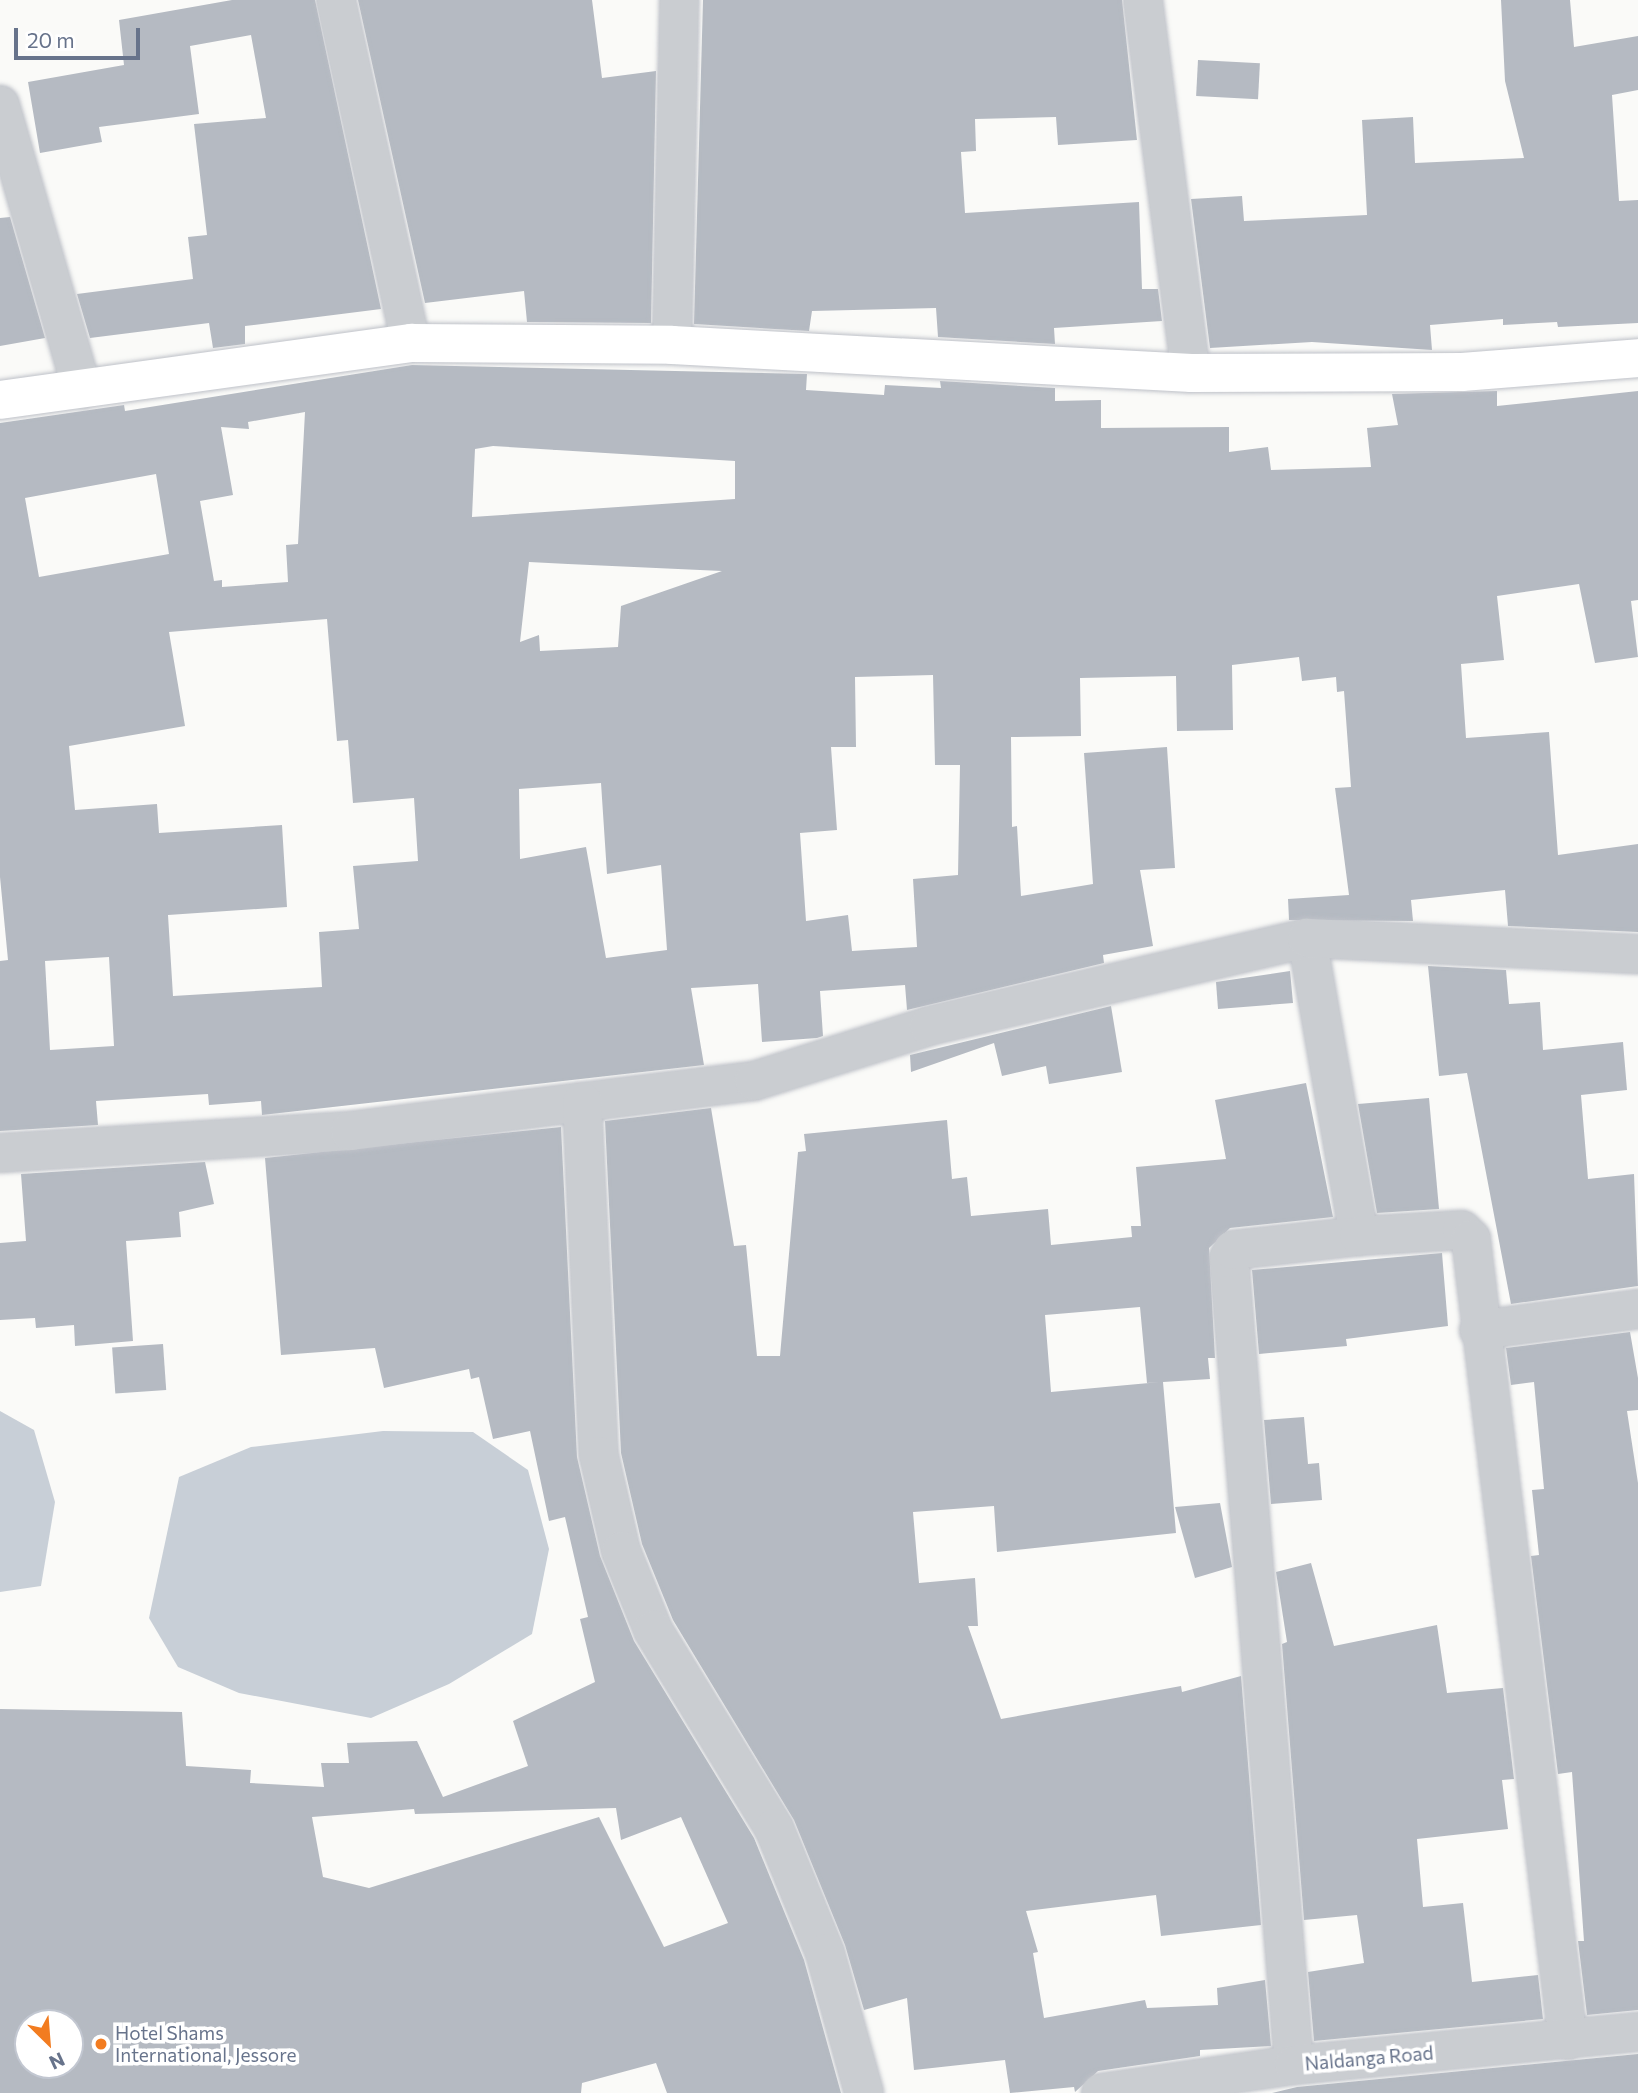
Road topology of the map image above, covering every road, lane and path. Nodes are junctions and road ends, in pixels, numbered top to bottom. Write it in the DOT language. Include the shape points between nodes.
graph roads {
  1 [pos="336,0"];
  2 [pos="679,0"];
  3 [pos="1143,0"];
  4 [pos="0,105"];
  5 [pos="411,343"];
  6 [pos="672,345"];
  7 [pos="1638,358"];
  8 [pos="1191,373"];
  9 [pos="82,389"];
  10 [pos="0,401"];
  11 [pos="1307,938"];
  12 [pos="1638,954"];
  13 [pos="582,1102"];
  14 [pos="0,1153"];
  15 [pos="1359,1236"];
  16 [pos="1638,1309"];
  17 [pos="1479,1330"];
  18 [pos="1638,2032"];
  19 [pos="1568,2040"];
  20 [pos="1294,2065"];
  21 [pos="864,2093"];
  22 [pos="1101,2093"];
  1 -- 5 [label="street"];
  2 -- 6 [label="street"];
  3 -- 8 [label="street"];
  4 -- 9 [label="street"];
  5 -- 6 [label="street"];
  5 -- 9 [label="street"];
  6 -- 8 [label="street"];
  7 -- 8 [label="street" via="1462,372"];
  9 -- 10 [label="street"];
  11 -- 12 [label="street"];
  11 -- 13 [label="street" via="929,1026 754,1082"];
  11 -- 15 [label="street"];
  13 -- 14 [label="street" via="350,1131"];
  13 -- 21 [label="street" via="599,1456 621,1551 653,1630 774,1828 825,1954"];
  15 -- 17 [label="street" via="1467,1233"];
  15 -- 20 [label="street" via="1233,1250 1229,1258"];
  16 -- 17 [label="street"];
  17 -- 19 [label="street"];
  18 -- 19 [label="street, Naldanga Road"];
  19 -- 20 [label="street, Naldanga Road"];
  20 -- 22 [label="street, Naldanga Road"];
}
